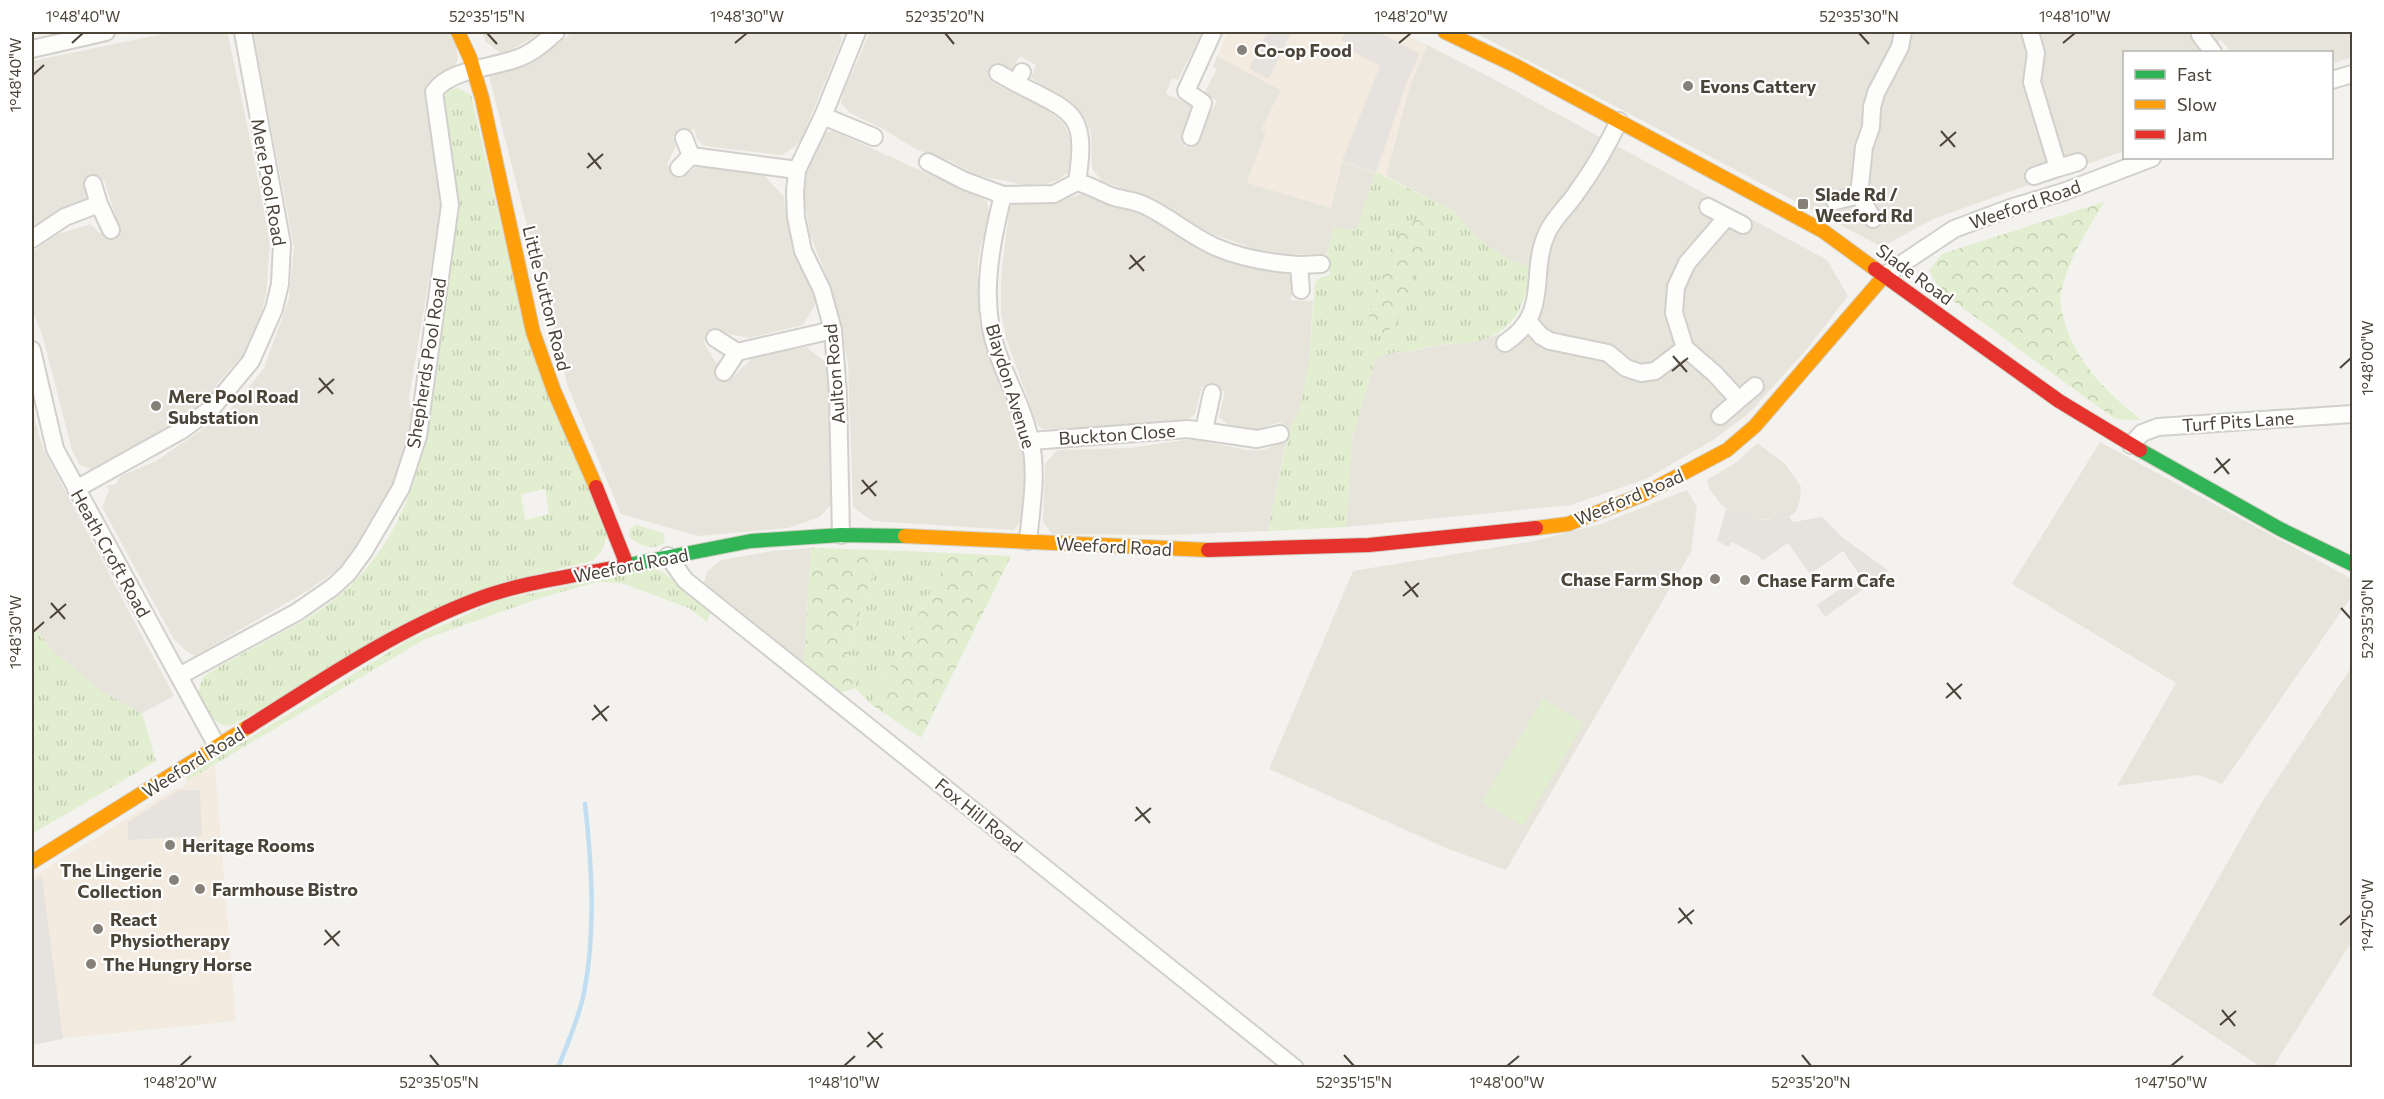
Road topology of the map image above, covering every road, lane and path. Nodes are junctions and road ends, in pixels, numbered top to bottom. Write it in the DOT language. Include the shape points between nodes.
graph roads {
  1 [pos="106,32"];
  2 [pos="243,32"];
  3 [pos="458,32"];
  4 [pos="556,32"];
  5 [pos="857,32"];
  6 [pos="1213,32"];
  7 [pos="1444,32"];
  8 [pos="1903,32"];
  9 [pos="2030,32"];
  10 [pos="2199,33"];
  11 [pos="32,48"];
  12 [pos="2202,51"];
  13 [pos="2212,51"];
  14 [pos="473,71"];
  15 [pos="998,73"];
  16 [pos="2352,74"];
  17 [pos="2333,79"];
  18 [pos="823,116"];
  19 [pos="1619,122"];
  20 [pos="874,137"];
  21 [pos="1191,137"];
  22 [pos="684,138"];
  23 [pos="691,156"];
  24 [pos="2149,159"];
  25 [pos="928,162"];
  26 [pos="2078,162"];
  27 [pos="679,168"];
  28 [pos="2058,168"];
  29 [pos="797,170"];
  30 [pos="2034,176"];
  31 [pos="1077,182"];
  32 [pos="93,184"];
  33 [pos="1003,195"];
  34 [pos="1859,195"];
  35 [pos="1835,201"];
  36 [pos="99,204"];
  37 [pos="1708,207"];
  38 [pos="1726,218"];
  39 [pos="1873,219"];
  40 [pos="1743,225"];
  41 [pos="111,230"];
  42 [pos="32,239"];
  43 [pos="1321,264"];
  44 [pos="1299,265"];
  45 [pos="1885,274"];
  46 [pos="1301,290"];
  47 [pos="1528,321"];
  48 [pos="833,330"];
  49 [pos="714,338"];
  50 [pos="1505,343"];
  51 [pos="1685,348"];
  52 [pos="32,350"];
  53 [pos="737,352"];
  54 [pos="724,372"];
  55 [pos="1755,386"];
  56 [pos="1212,393"];
  57 [pos="1738,399"];
  58 [pos="2352,414"];
  59 [pos="1720,416"];
  60 [pos="1204,429"];
  61 [pos="1280,435"];
  62 [pos="1031,441"];
  63 [pos="2131,445"];
  64 [pos="76,489"];
  65 [pos="841,535"];
  66 [pos="1028,541"];
  67 [pos="668,556"];
  68 [pos="2352,564"];
  69 [pos="627,565"];
  70 [pos="178,676"];
  71 [pos="217,746"];
  72 [pos="32,862"];
  73 [pos="1295,1068"];
  1 -- 11 [label="street"];
  2 -- 64 [label="street, Mere Pool Road" via="282,244 274,309 251,361 212,408 182,430"];
  3 -- 14 [label="street, Little Sutton Road"];
  4 -- 14 [label="street" via="522,57"];
  5 -- 18 [label="street, Aulton Road"];
  6 -- 21 [label="street" via="1186,91 1203,103"];
  7 -- 19 [label="street, Slade Road"];
  8 -- 34 [label="street" via="1872,107"];
  9 -- 28 [label="street" via="2036,53 2032,82"];
  10 -- 12 [label="street"];
  10 -- 13 [label="street"];
  14 -- 69 [label="street, Little Sutton Road" via="542,361"];
  14 -- 70 [label="street, Shepherds Pool Road" via="444,81 434,92 450,205 418,436 400,488 364,550 333,587 297,612"];
  15 -- 31 [label="street" via="1019,78 1065,109 1078,124"];
  16 -- 17 [label="street"];
  18 -- 20 [label="street"];
  18 -- 29 [label="street, Aulton Road"];
  19 -- 45 [label="street, Slade Road" via="1823,231"];
  19 -- 47 [label="street" via="1588,177 1552,223 1539,266 1537,298"];
  22 -- 23 [label="street"];
  23 -- 27 [label="street"];
  23 -- 29 [label="street"];
  24 -- 45 [label="street, Weeford Road" via="1954,229"];
  25 -- 33 [label="street"];
  26 -- 28 [label="street"];
  28 -- 30 [label="street"];
  29 -- 48 [label="street, Aulton Road" via="796,217 803,251 822,290"];
  31 -- 33 [label="street" via="1054,194"];
  31 -- 44 [label="street" via="1146,205 1218,248 1261,261"];
  32 -- 36 [label="street"];
  33 -- 62 [label="street, Blaydon Avenue" via="992,240 988,301 991,333"];
  34 -- 35 [label="street"];
  34 -- 39 [label="street"];
  36 -- 41 [label="street"];
  36 -- 42 [label="street" via="65,217"];
  37 -- 38 [label="street"];
  38 -- 40 [label="street"];
  38 -- 51 [label="street" via="1687,263 1676,287 1674,313"];
  43 -- 44 [label="street"];
  44 -- 46 [label="street"];
  45 -- 63 [label="street, Slade Road" via="2059,401"];
  45 -- 66 [label="street, Weeford Road" via="1755,426 1727,450 1642,495 1568,524 1369,544 1222,551"];
  47 -- 50 [label="street"];
  47 -- 51 [label="street" via="1550,341 1608,353 1626,368 1641,373 1655,371"];
  48 -- 53 [label="street"];
  48 -- 65 [label="street, Aulton Road"];
  49 -- 53 [label="street"];
  51 -- 57 [label="street"];
  52 -- 64 [label="street, Heath Croft Road" via="55,449"];
  53 -- 54 [label="street"];
  55 -- 57 [label="street"];
  56 -- 60 [label="street"];
  57 -- 59 [label="street"];
  58 -- 63 [label="street, Turf Pits Lane" via="2158,427 2142,434"];
  60 -- 61 [label="street, Buckton Close" via="1257,439"];
  60 -- 62 [label="street, Buckton Close"];
  62 -- 66 [label="street, Blaydon Avenue"];
  63 -- 68 [label="street, Slade Road" via="2280,529"];
  64 -- 70 [label="street, Heath Croft Road"];
  65 -- 66 [label="street, Weeford Road"];
  65 -- 67 [label="street, Weeford Road" via="750,541"];
  67 -- 69 [label="street, Weeford Road"];
  67 -- 73 [label="street, Fox Hill Road" via="685,580"];
  69 -- 71 [label="street, Weeford Road" via="518,587 438,616 366,653"];
  70 -- 71 [label="street, Heath Croft Road"];
  71 -- 72 [label="street, Weeford Road"];
}
